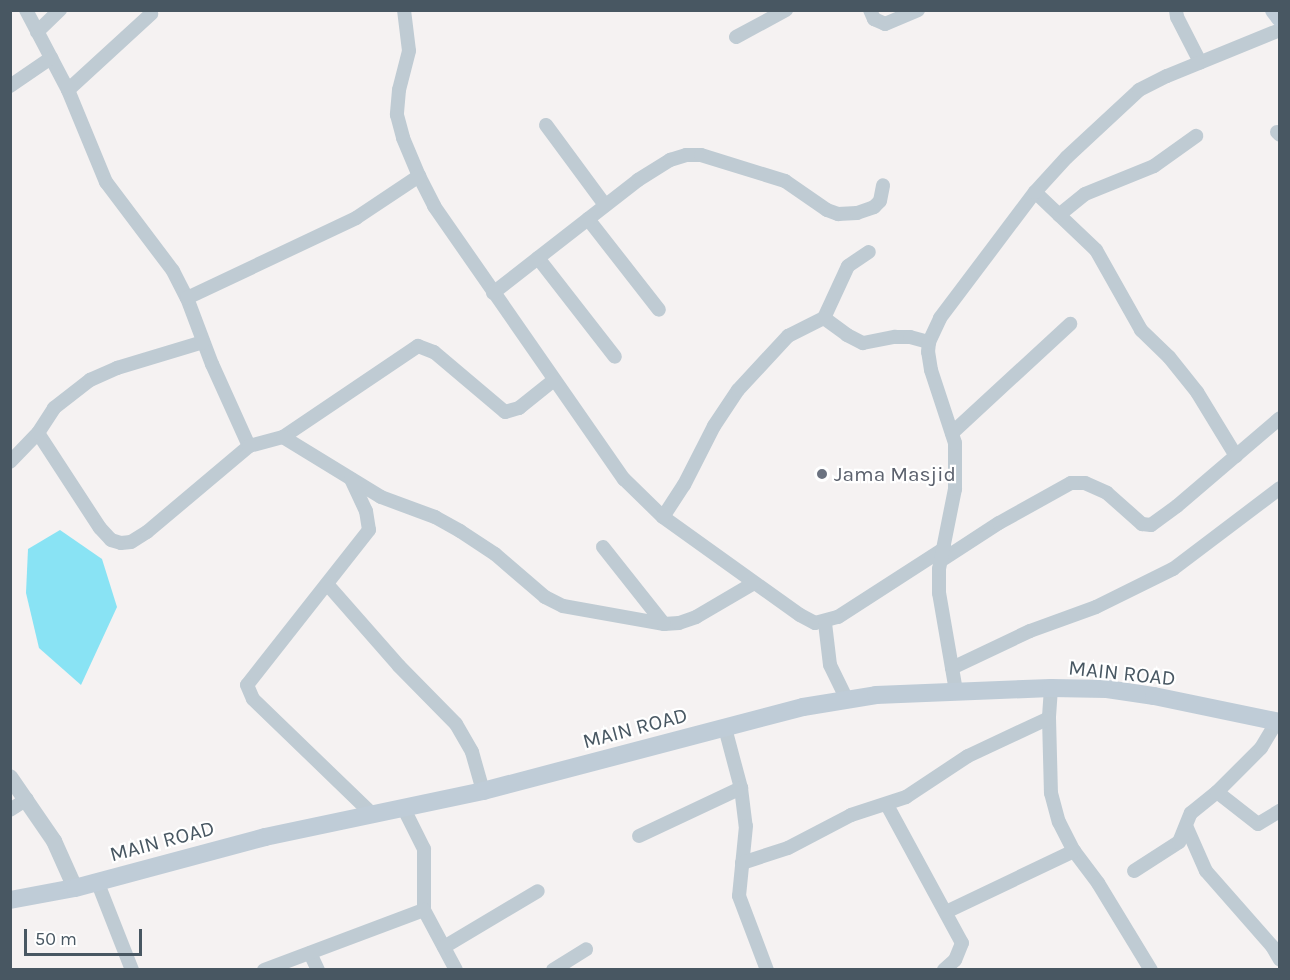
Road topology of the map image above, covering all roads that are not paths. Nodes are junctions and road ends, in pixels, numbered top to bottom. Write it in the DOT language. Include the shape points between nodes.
graph roads {
  1 [pos="26,10"];
  2 [pos="60,10"];
  3 [pos="404,10"];
  4 [pos="786,10"];
  5 [pos="870,10"];
  6 [pos="918,10"];
  7 [pos="1176,10"];
  8 [pos="1274,10"];
  9 [pos="151,14"];
  10 [pos="1280,18"];
  11 [pos="1280,30"];
  12 [pos="37,32"];
  13 [pos="736,37"];
  14 [pos="51,58"];
  15 [pos="1200,62"];
  16 [pos="10,86"];
  17 [pos="68,90"];
  18 [pos="546,125"];
  19 [pos="1196,136"];
  20 [pos="419,176"];
  21 [pos="883,185"];
  22 [pos="1035,192"];
  23 [pos="605,205"];
  24 [pos="1059,215"];
  25 [pos="588,219"];
  26 [pos="869,252"];
  27 [pos="538,258"];
  28 [pos="493,293"];
  29 [pos="187,298"];
  30 [pos="659,310"];
  31 [pos="824,318"];
  32 [pos="1070,324"];
  33 [pos="203,342"];
  34 [pos="929,342"];
  35 [pos="615,357"];
  36 [pos="554,380"];
  37 [pos="1280,418"];
  38 [pos="38,433"];
  39 [pos="951,433"];
  40 [pos="283,437"];
  41 [pos="249,446"];
  42 [pos="1236,456"];
  43 [pos="10,462"];
  44 [pos="351,478"];
  45 [pos="1280,488"];
  46 [pos="663,517"];
  47 [pos="603,547"];
  48 [pos="943,554"];
  49 [pos="754,583"];
  50 [pos="327,584"];
  51 [pos="825,623"];
  52 [pos="664,624"];
  53 [pos="952,668"];
  54 [pos="1051,688"];
  55 [pos="956,691"];
  56 [pos="847,700"];
  57 [pos="1049,718"];
  58 [pos="1278,722"];
  59 [pos="725,728"];
  60 [pos="10,777"];
  61 [pos="741,788"];
  62 [pos="483,791"];
  63 [pos="1217,792"];
  64 [pos="27,799"];
  65 [pos="887,805"];
  66 [pos="403,807"];
  67 [pos="10,810"];
  68 [pos="1280,811"];
  69 [pos="372,814"];
  70 [pos="1187,828"];
  71 [pos="639,836"];
  72 [pos="1074,851"];
  73 [pos="742,863"];
  74 [pos="1134,871"];
  75 [pos="97,881"];
  76 [pos="75,888"];
  77 [pos="538,891"];
  78 [pos="10,900"];
  79 [pos="424,910"];
  80 [pos="946,912"];
  81 [pos="444,948"];
  82 [pos="586,949"];
  83 [pos="310,953"];
  84 [pos="1280,960"];
  85 [pos="132,969"];
  86 [pos="264,969"];
  87 [pos="318,969"];
  88 [pos="456,969"];
  89 [pos="553,969"];
  90 [pos="767,969"];
  91 [pos="944,969"];
  92 [pos="1150,969"];
  1 -- 12 [label="street"];
  2 -- 12 [label="street"];
  3 -- 20 [label="street" via="409,51 397,115"];
  4 -- 13 [label="street"];
  5 -- 6 [label="street" via="874,19 885,24"];
  7 -- 15 [label="street"];
  8 -- 10 [label="main road"];
  9 -- 17 [label="street"];
  11 -- 15 [label="street"];
  12 -- 14 [label="street"];
  14 -- 16 [label="street"];
  14 -- 17 [label="street"];
  15 -- 22 [label="street" via="1139,90"];
  17 -- 29 [label="street" via="106,182 173,271"];
  18 -- 23 [label="street"];
  19 -- 24 [label="street" via="1141,173 1085,194"];
  20 -- 28 [label="street" via="434,206"];
  20 -- 29 [label="street" via="356,218"];
  21 -- 23 [label="street" via="880,201 874,207 838,214 785,181 701,154 686,155 662,165"];
  22 -- 24 [label="street"];
  22 -- 34 [label="street" via="940,318"];
  23 -- 25 [label="street"];
  24 -- 42 [label="street" via="1096,250 1142,330 1197,392"];
  25 -- 27 [label="street"];
  25 -- 30 [label="street"];
  26 -- 31 [label="street" via="848,266"];
  27 -- 28 [label="street"];
  27 -- 35 [label="street"];
  28 -- 36 [label="street"];
  29 -- 33 [label="street"];
  31 -- 34 [label="street" via="863,343 895,337"];
  31 -- 46 [label="street" via="788,336 738,390"];
  32 -- 39 [label="street"];
  33 -- 38 [label="street" via="90,380 54,408"];
  33 -- 41 [label="street"];
  34 -- 39 [label="street" via="931,370"];
  36 -- 40 [label="street" via="519,408 505,412 434,352 418,346"];
  36 -- 46 [label="street" via="624,479"];
  37 -- 42 [label="street"];
  38 -- 41 [label="street" via="100,528 111,540 121,543 147,532"];
  38 -- 43 [label="street"];
  39 -- 48 [label="street" via="955,443 955,489"];
  40 -- 41 [label="street"];
  40 -- 44 [label="street"];
  42 -- 48 [label="street" via="1151,525 1142,524 1107,493 1084,483 1071,483"];
  44 -- 50 [label="street" via="366,511 369,530"];
  44 -- 52 [label="street" via="381,497 460,531 495,554 545,597 563,606"];
  45 -- 53 [label="street" via="1173,569 1106,603"];
  46 -- 49 [label="street"];
  47 -- 52 [label="street"];
  48 -- 51 [label="street"];
  48 -- 53 [label="street" via="939,593"];
  49 -- 51 [label="street" via="800,615 815,623"];
  49 -- 52 [label="street" via="696,617"];
  50 -- 62 [label="street" via="456,724 472,752"];
  50 -- 69 [label="street" via="247,685 253,699"];
  51 -- 56 [label="street" via="830,665"];
  53 -- 55 [label="street"];
  54 -- 55 [label="main road, MAIN ROAD"];
  54 -- 57 [label="street"];
  54 -- 58 [label="main road, MAIN ROAD" via="1107,689 1154,696"];
  55 -- 56 [label="main road, MAIN ROAD"];
  56 -- 59 [label="main road, MAIN ROAD" via="803,707"];
  57 -- 65 [label="street" via="968,756"];
  57 -- 72 [label="street" via="1051,793 1059,822"];
  58 -- 63 [label="street" via="1262,748"];
  59 -- 61 [label="street"];
  59 -- 62 [label="main road, MAIN ROAD"];
  60 -- 64 [label="street"];
  61 -- 71 [label="street"];
  61 -- 73 [label="street" via="746,826"];
  62 -- 66 [label="main road, MAIN ROAD"];
  63 -- 68 [label="street" via="1258,824"];
  63 -- 70 [label="street" via="1191,813"];
  64 -- 67 [label="street"];
  64 -- 76 [label="street" via="54,841"];
  65 -- 73 [label="street" via="851,815 788,848"];
  65 -- 80 [label="street"];
  66 -- 69 [label="main road, MAIN ROAD"];
  66 -- 79 [label="street" via="424,849"];
  69 -- 75 [label="main road, MAIN ROAD"];
  70 -- 74 [label="street" via="1179,842"];
  70 -- 84 [label="street" via="1206,871"];
  72 -- 80 [label="street"];
  72 -- 92 [label="street"];
  73 -- 90 [label="street" via="739,896"];
  75 -- 76 [label="main road, MAIN ROAD"];
  75 -- 85 [label="street"];
  76 -- 78 [label="main road, MAIN ROAD"];
  77 -- 81 [label="street"];
  79 -- 81 [label="street"];
  79 -- 83 [label="street"];
  80 -- 91 [label="street" via="962,943 955,960"];
  81 -- 88 [label="street"];
  82 -- 89 [label="street"];
  83 -- 86 [label="street"];
  83 -- 87 [label="street"];
}
